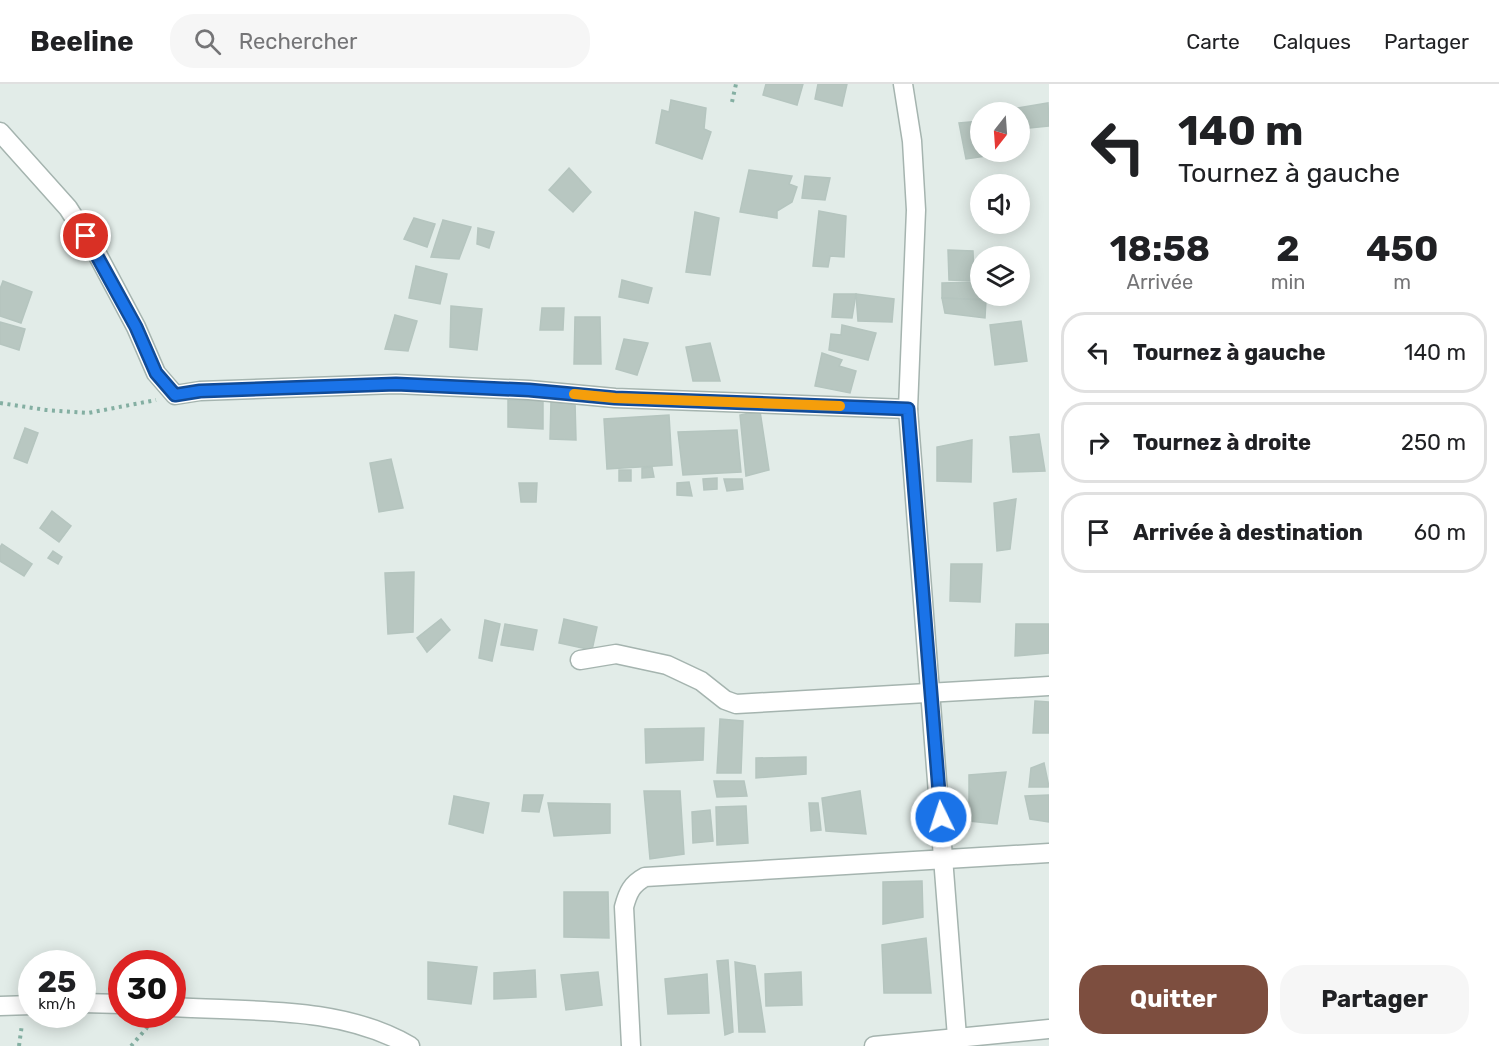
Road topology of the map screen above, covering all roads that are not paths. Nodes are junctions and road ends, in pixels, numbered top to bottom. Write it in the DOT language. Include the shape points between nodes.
graph roads {
  1 [pos="903,84"];
  2 [pos="0,132"];
  3 [pos="908,409"];
  4 [pos="580,660"];
  5 [pos="1049,686"];
  6 [pos="931,691"];
  7 [pos="1049,853"];
  8 [pos="944,859"];
  9 [pos="18,1005"];
  10 [pos="0,1006"];
  11 [pos="186,1008"];
  12 [pos="1049,1029"];
  13 [pos="957,1037"];
  14 [pos="410,1046"];
  15 [pos="631,1046"];
  16 [pos="874,1046"];
  1 -- 3 [label="street" via="912,141 916,210"];
  2 -- 3 [label="street" via="68,208 136,327 156,373 175,395 396,384 615,398"];
  3 -- 6 [label="street"];
  4 -- 6 [label="street" via="616,654 667,665 736,704"];
  5 -- 6 [label="street"];
  6 -- 8 [label="street"];
  7 -- 8 [label="street"];
  8 -- 13 [label="street"];
  8 -- 15 [label="street" via="645,877 634,883 624,906"];
  9 -- 10 [label="street"];
  11 -- 14 [label="street" via="297,1013 351,1023"];
  12 -- 13 [label="street"];
  13 -- 16 [label="street"];
}
